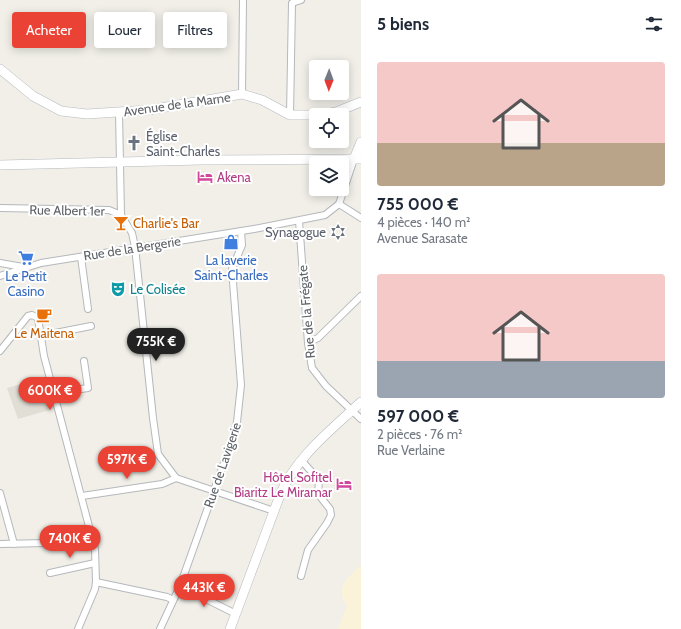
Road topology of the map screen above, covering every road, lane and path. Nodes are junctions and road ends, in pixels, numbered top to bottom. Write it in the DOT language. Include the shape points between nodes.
graph roads {
  1 [pos="243,0"];
  2 [pos="301,0"];
  3 [pos="0,69"];
  4 [pos="242,94"];
  5 [pos="361,102"];
  6 [pos="346,108"];
  7 [pos="119,112"];
  8 [pos="290,115"];
  9 [pos="309,116"];
  10 [pos="361,142"];
  11 [pos="357,159"];
  12 [pos="120,162"];
  13 [pos="0,165"];
  14 [pos="339,204"];
  15 [pos="0,208"];
  16 [pos="121,215"];
  17 [pos="361,218"];
  18 [pos="299,221"];
  19 [pos="241,231"];
  20 [pos="135,247"];
  21 [pos="81,256"];
  22 [pos="0,263"];
  23 [pos="24,268"];
  24 [pos="0,276"];
  25 [pos="361,296"];
  26 [pos="88,309"];
  27 [pos="91,326"];
  28 [pos="40,336"];
  29 [pos="308,344"];
  30 [pos="0,351"];
  31 [pos="84,361"];
  32 [pos="54,393"];
  33 [pos="361,402"];
  34 [pos="352,411"];
  35 [pos="361,419"];
  36 [pos="301,460"];
  37 [pos="176,478"];
  38 [pos="213,491"];
  39 [pos="0,493"];
  40 [pos="82,496"];
  41 [pos="274,511"];
  42 [pos="93,542"];
  43 [pos="0,544"];
  44 [pos="14,544"];
  45 [pos="95,563"];
  46 [pos="50,573"];
  47 [pos="301,576"];
  48 [pos="96,582"];
  49 [pos="180,586"];
  50 [pos="173,600"];
  51 [pos="236,614"];
  52 [pos="78,629"];
  53 [pos="160,629"];
  54 [pos="230,629"];
  1 -- 4 [label="street"];
  2 -- 8 [label="street" via="292,3"];
  3 -- 7 [label="main road, Avenue de la Marne" via="33,96 61,111 87,114"];
  4 -- 7 [label="main road, Avenue de la Marne" via="149,110"];
  4 -- 8 [label="main road, Avenue de la Marne" via="262,100"];
  5 -- 6 [label="main road"];
  7 -- 12 [label="street"];
  8 -- 9 [label="main road, Avenue de la Marne"];
  10 -- 11 [label="main road"];
  11 -- 12 [label="main road"];
  11 -- 14 [label="street"];
  12 -- 13 [label="main road"];
  12 -- 16 [label="street"];
  14 -- 17 [label="street"];
  14 -- 18 [label="street, Rue de la Bergerie" via="325,215"];
  15 -- 16 [label="street, Rue Albert 1er" via="109,210"];
  16 -- 20 [label="street, Rue Albert 1er" via="132,233"];
  18 -- 19 [label="street, Rue de la Bergerie"];
  18 -- 29 [label="street, Rue de la Frégate"];
  19 -- 20 [label="street, Rue de la Bergerie"];
  19 -- 38 [label="street, Rue de Lavigerie" via="242,245 232,269 240,346 240,399 231,443"];
  20 -- 21 [label="street, Rue de la Bergerie"];
  20 -- 37 [label="street, Rue Albert 1er" via="158,454"];
  21 -- 23 [label="street, Rue de la Bergerie"];
  21 -- 26 [label="street"];
  22 -- 23 [label="street"];
  23 -- 24 [label="street, Rue de la Bergerie"];
  25 -- 29 [label="street" via="318,338"];
  27 -- 28 [label="street"];
  28 -- 30 [label="street" via="38,318 28,316"];
  28 -- 32 [label="street"];
  29 -- 34 [label="street, Rue de la Frégate" via="312,368 326,386"];
  31 -- 32 [label="street" via="88,388"];
  32 -- 40 [label="street"];
  33 -- 34 [label="main road"];
  34 -- 35 [label="street, Rue de la Frégate"];
  34 -- 36 [label="main road"];
  36 -- 41 [label="main road" via="284,486"];
  36 -- 47 [label="street" via="319,480 318,494 330,509 331,515 308,550"];
  37 -- 38 [label="street"];
  37 -- 40 [label="street" via="162,484"];
  38 -- 41 [label="street"];
  38 -- 49 [label="street, Rue de Lavigerie"];
  39 -- 44 [label="street"];
  40 -- 42 [label="street"];
  41 -- 51 [label="main road"];
  42 -- 44 [label="street"];
  42 -- 45 [label="street"];
  43 -- 44 [label="street"];
  45 -- 46 [label="street"];
  45 -- 48 [label="street"];
  48 -- 50 [label="street"];
  48 -- 52 [label="street"];
  49 -- 50 [label="street, Rue de Lavigerie"];
  49 -- 51 [label="street"];
  50 -- 53 [label="street, Rue de Lavigerie"];
  51 -- 54 [label="main road"];
}
